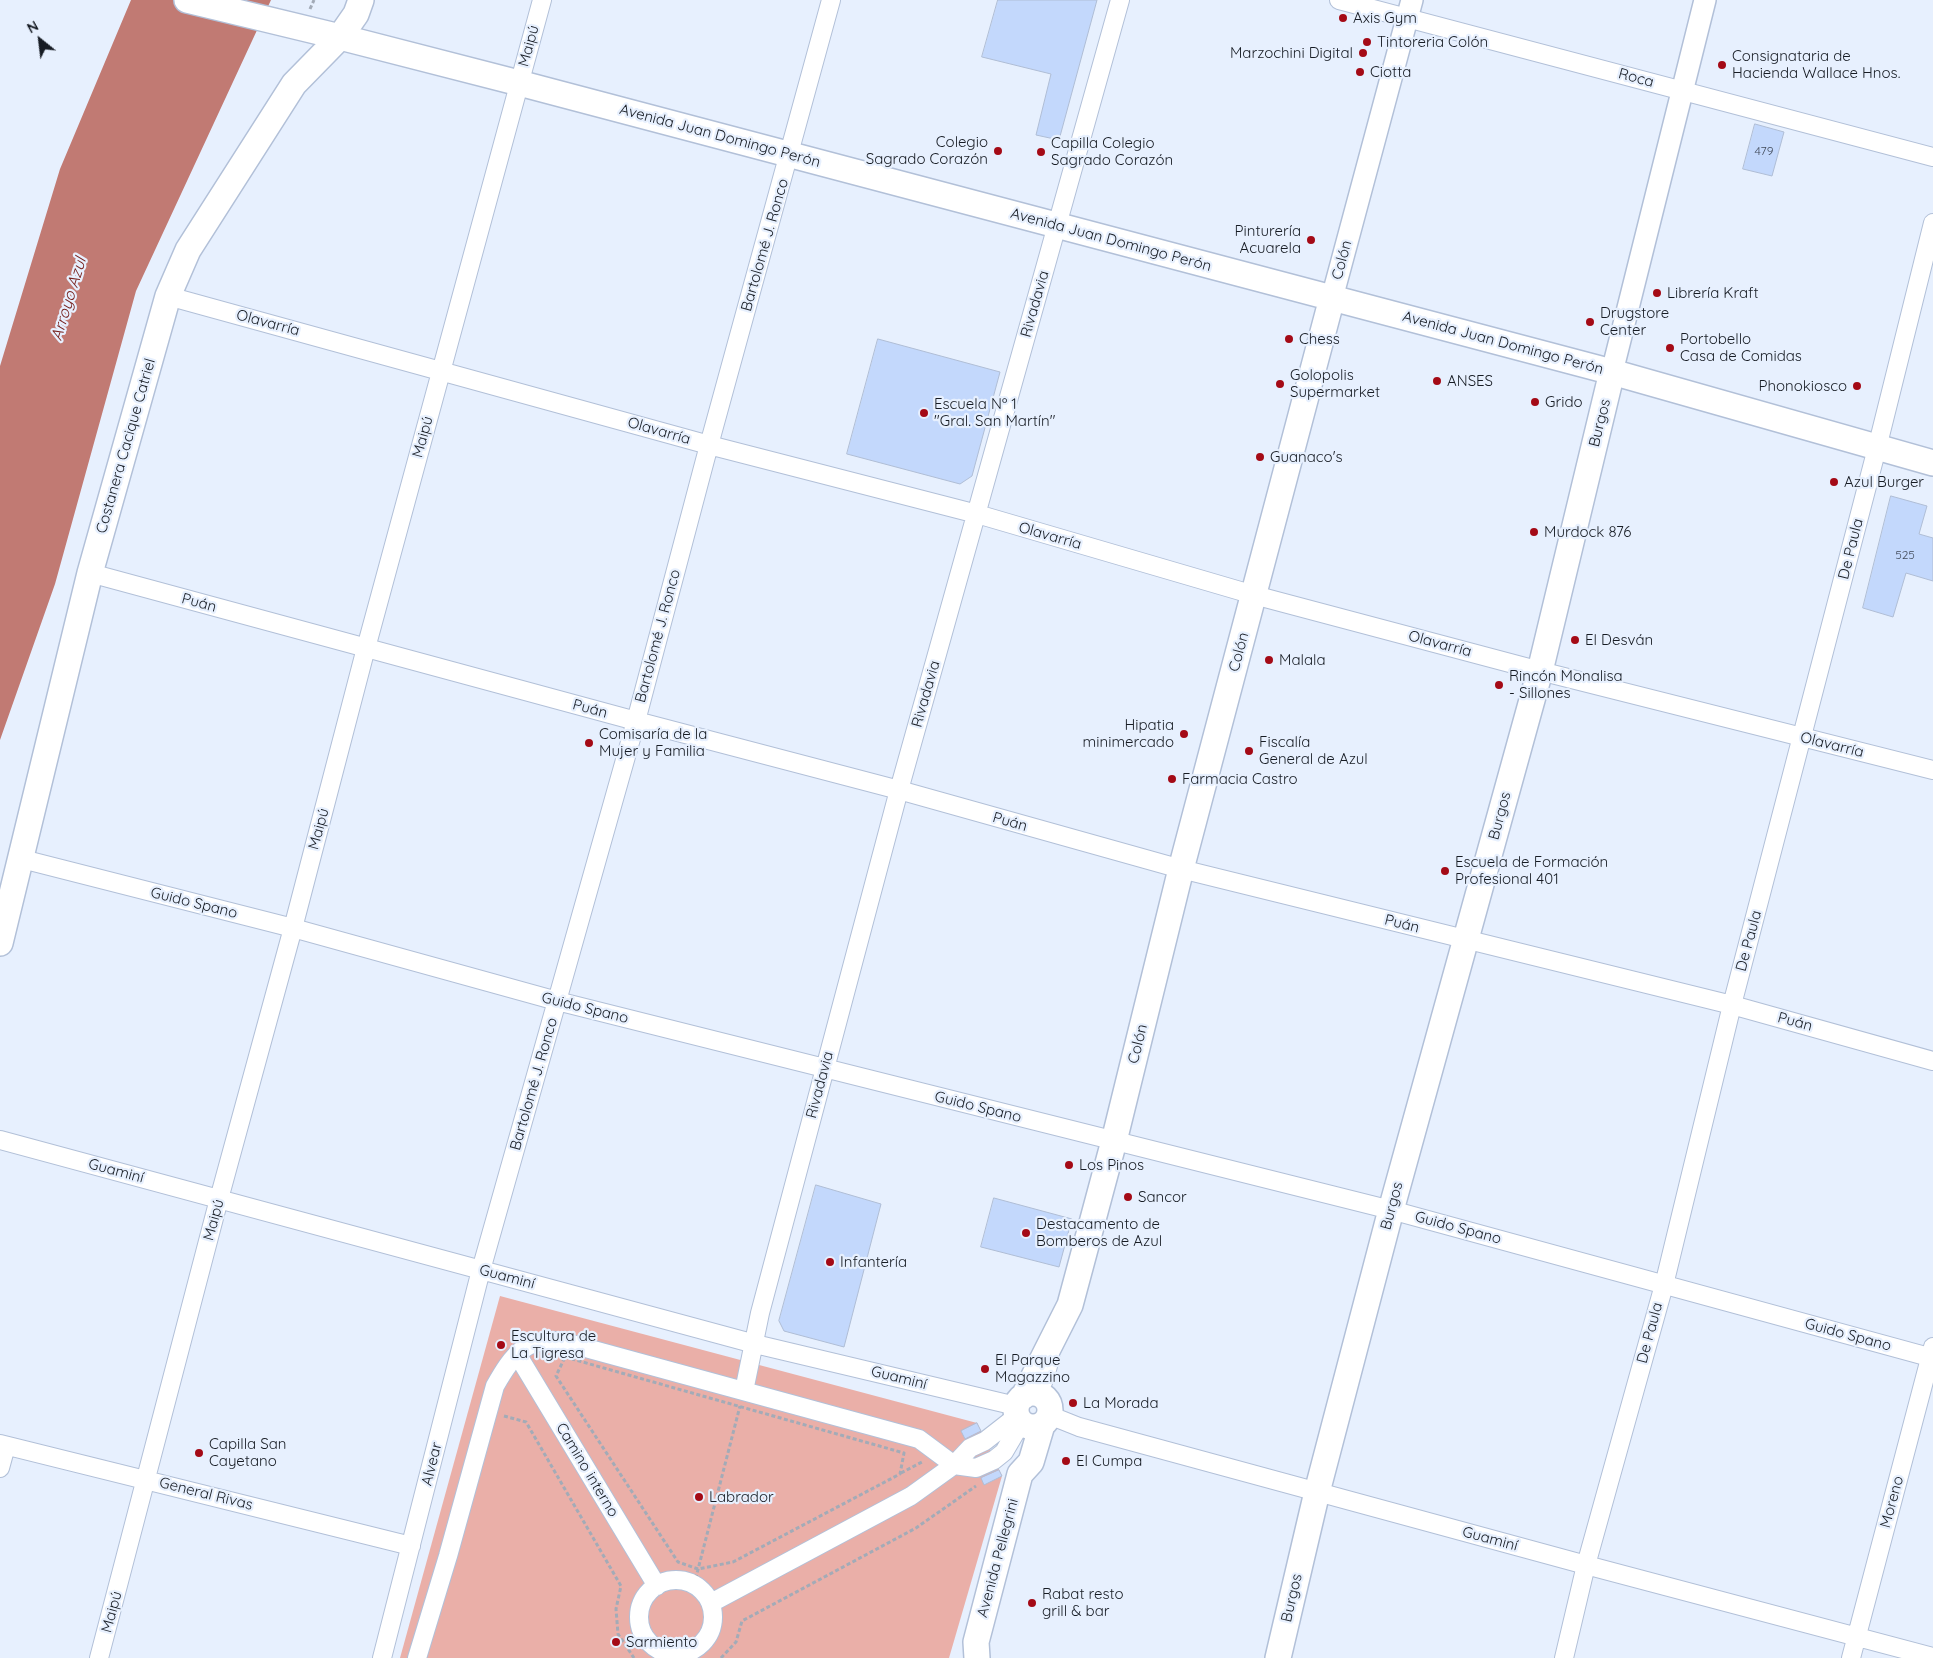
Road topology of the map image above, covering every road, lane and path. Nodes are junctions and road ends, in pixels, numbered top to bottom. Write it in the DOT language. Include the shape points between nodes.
graph roads {
  1 [pos="188,0"];
  2 [pos="361,0"];
  3 [pos="542,0"];
  4 [pos="831,0"];
  5 [pos="1120,0"];
  6 [pos="1339,0"];
  7 [pos="1705,0"];
  8 [pos="1410,9"];
  9 [pos="340,37"];
  10 [pos="519,83"];
  11 [pos="1682,90"];
  12 [pos="790,154"];
  13 [pos="1933,157"];
  14 [pos="1933,223"];
  15 [pos="1057,226"];
  16 [pos="168,296"];
  17 [pos="1332,298"];
  18 [pos="441,370"];
  19 [pos="1612,372"];
  20 [pos="709,445"];
  21 [pos="1877,448"];
  22 [pos="1933,463"];
  23 [pos="977,514"];
  24 [pos="90,573"];
  25 [pos="1254,595"];
  26 [pos="366,648"];
  27 [pos="1540,671"];
  28 [pos="636,721"];
  29 [pos="1802,737"];
  30 [pos="1933,770"];
  31 [pos="899,790"];
  32 [pos="22,859"];
  33 [pos="1181,869"];
  34 [pos="293,928"];
  35 [pos="1466,940"];
  36 [pos="0,943"];
  37 [pos="557,1001"];
  38 [pos="1732,1005"];
  39 [pos="1933,1061"];
  40 [pos="825,1068"];
  41 [pos="0,1140"];
  42 [pos="1114,1141"];
  43 [pos="219,1199"];
  44 [pos="1391,1210"];
  45 [pos="481,1270"];
  46 [pos="1664,1285"];
  47 [pos="755,1344"];
  48 [pos="517,1354"];
  49 [pos="1932,1354"];
  50 [pos="742,1399"];
  51 [pos="1029,1413"];
  52 [pos="503,1416"];
  53 [pos="3,1445"];
  54 [pos="954,1466"];
  55 [pos="0,1468"];
  56 [pos="146,1480"];
  57 [pos="984,1481"];
  58 [pos="1317,1492"];
  59 [pos="411,1546"];
  60 [pos="1586,1565"];
  61 [pos="696,1577"];
  62 [pos="657,1586"];
  63 [pos="710,1603"];
  64 [pos="1856,1636"];
  65 [pos="656,1653"];
  66 [pos="973,1653"];
  67 [pos="683,1655"];
  68 [pos="1933,1657"];
  69 [pos="99,1658"];
  70 [pos="382,1658"];
  71 [pos="417,1658"];
  72 [pos="634,1658"];
  73 [pos="721,1658"];
  74 [pos="1278,1658"];
  75 [pos="1564,1658"];
  76 [pos="1851,1658"];
  1 -- 9 [label="main road, Avenida Juan Domingo Perón"];
  2 -- 9 [label="main road, Costanera Cacique Catriel" via="356,14"];
  3 -- 10 [label="street, Maipú"];
  4 -- 12 [label="street, Bartolomé J. Ronco"];
  5 -- 15 [label="street, Rivadavia"];
  6 -- 8 [label="street, Roca"];
  7 -- 11 [label="street, Burgos"];
  8 -- 11 [label="street, Roca"];
  8 -- 17 [label="street, Colón"];
  9 -- 10 [label="main road, Avenida Juan Domingo Perón"];
  9 -- 16 [label="main road, Costanera Cacique Catriel" via="294,84 188,250"];
  10 -- 12 [label="main road, Avenida Juan Domingo Perón"];
  10 -- 18 [label="street, Maipú"];
  11 -- 13 [label="street, Roca"];
  11 -- 19 [label="street, Burgos"];
  12 -- 15 [label="main road, Avenida Juan Domingo Perón"];
  12 -- 20 [label="street, Bartolomé J. Ronco"];
  14 -- 21 [label="street, De Paula"];
  15 -- 17 [label="main road, Avenida Juan Domingo Perón"];
  15 -- 23 [label="street, Rivadavia"];
  16 -- 18 [label="street, Olavarría"];
  16 -- 24 [label="main road, Costanera Cacique Catriel"];
  17 -- 19 [label="main road, Avenida Juan Domingo Perón"];
  17 -- 25 [label="main road, Colón"];
  18 -- 20 [label="street, Olavarría"];
  18 -- 26 [label="street, Maipú"];
  19 -- 21 [label="main road, Avenida Juan Domingo Perón"];
  19 -- 27 [label="main road, Burgos"];
  20 -- 23 [label="street, Olavarría"];
  20 -- 28 [label="street, Bartolomé J. Ronco"];
  21 -- 22 [label="main road, Avenida Juan Domingo Perón"];
  21 -- 29 [label="street, De Paula"];
  23 -- 25 [label="street, Olavarría"];
  23 -- 31 [label="street, Rivadavia"];
  24 -- 26 [label="street, Puán"];
  24 -- 32 [label="main road, Costanera Cacique Catriel"];
  25 -- 27 [label="street, Olavarría"];
  25 -- 33 [label="main road, Colón"];
  26 -- 28 [label="street, Puán"];
  26 -- 34 [label="street, Maipú"];
  27 -- 29 [label="street, Olavarría"];
  27 -- 35 [label="main road, Burgos"];
  28 -- 31 [label="street, Puán"];
  28 -- 37 [label="street, Bartolomé J. Ronco"];
  29 -- 30 [label="street, Olavarría"];
  29 -- 38 [label="street, De Paula"];
  31 -- 33 [label="street, Puán"];
  31 -- 40 [label="street, Rivadavia"];
  32 -- 34 [label="street, Guido Spano"];
  32 -- 36 [label="main road, Costanera Cacique Catriel"];
  33 -- 35 [label="street, Puán"];
  33 -- 42 [label="main road, Colón"];
  34 -- 37 [label="street, Guido Spano"];
  34 -- 43 [label="street, Maipú"];
  35 -- 38 [label="street, Puán"];
  35 -- 44 [label="main road, Burgos"];
  37 -- 40 [label="street, Guido Spano"];
  37 -- 45 [label="street, Bartolomé J. Ronco"];
  38 -- 39 [label="street, Puán"];
  38 -- 46 [label="street, De Paula"];
  40 -- 42 [label="street, Guido Spano"];
  40 -- 47 [label="street, Rivadavia" via="760,1313"];
  41 -- 43 [label="street, Guaminí"];
  42 -- 44 [label="street, Guido Spano"];
  42 -- 51 [label="main road, Colón" via="1070,1305"];
  43 -- 45 [label="street, Guaminí"];
  43 -- 56 [label="street, Maipú"];
  44 -- 46 [label="street, Guido Spano"];
  44 -- 58 [label="main road, Burgos"];
  45 -- 47 [label="street, Guaminí"];
  45 -- 59 [label="street, Alvear"];
  46 -- 49 [label="street, Guido Spano"];
  46 -- 60 [label="street, De Paula"];
  47 -- 50 [label="street, Rivadavia"];
  47 -- 51 [label="street, Guaminí"];
  48 -- 50 [label="street" via="537,1342 549,1340"];
  48 -- 62 [label="street, Camino interno"];
  48 -- 71 [label="street" via="495,1386"];
  49 -- 64 [label="street, Moreno"];
  50 -- 54 [label="street" via="919,1440"];
  50 -- 61 [label="path"];
  50 -- 61 [label="path" via="904,1453 900,1474 733,1562"];
  50 -- 61 [label="path" via="565,1357 556,1376 678,1562"];
  51 -- 54 [label="street" via="970,1448"];
  51 -- 58 [label="street, Guaminí"];
  51 -- 66 [label="main road, Avenida Pellegrini" via="1017,1458 1020,1474"];
  52 -- 72 [label="path" via="526,1422 621,1586 616,1609 618,1634"];
  53 -- 55 [label="street"];
  53 -- 56 [label="street, General Rivas"];
  54 -- 63 [label="street" via="912,1496"];
  56 -- 59 [label="street, General Rivas"];
  56 -- 69 [label="street, Maipú"];
  57 -- 73 [label="path" via="916,1528 742,1621 736,1642"];
  58 -- 60 [label="street, Guaminí"];
  58 -- 74 [label="main road, Burgos"];
  59 -- 70 [label="street, Alvear"];
  60 -- 64 [label="street, Guaminí"];
  60 -- 75 [label="street, De Paula"];
  61 -- 62 [label="street"];
  61 -- 63 [label="street"];
  62 -- 65 [label="street" via="643,1602 640,1617 643,1633"];
  63 -- 67 [label="street" via="712,1628 697,1647"];
  64 -- 68 [label="street, Guaminí"];
  64 -- 76 [label="street, Moreno"];
  65 -- 67 [label="street"];
}
